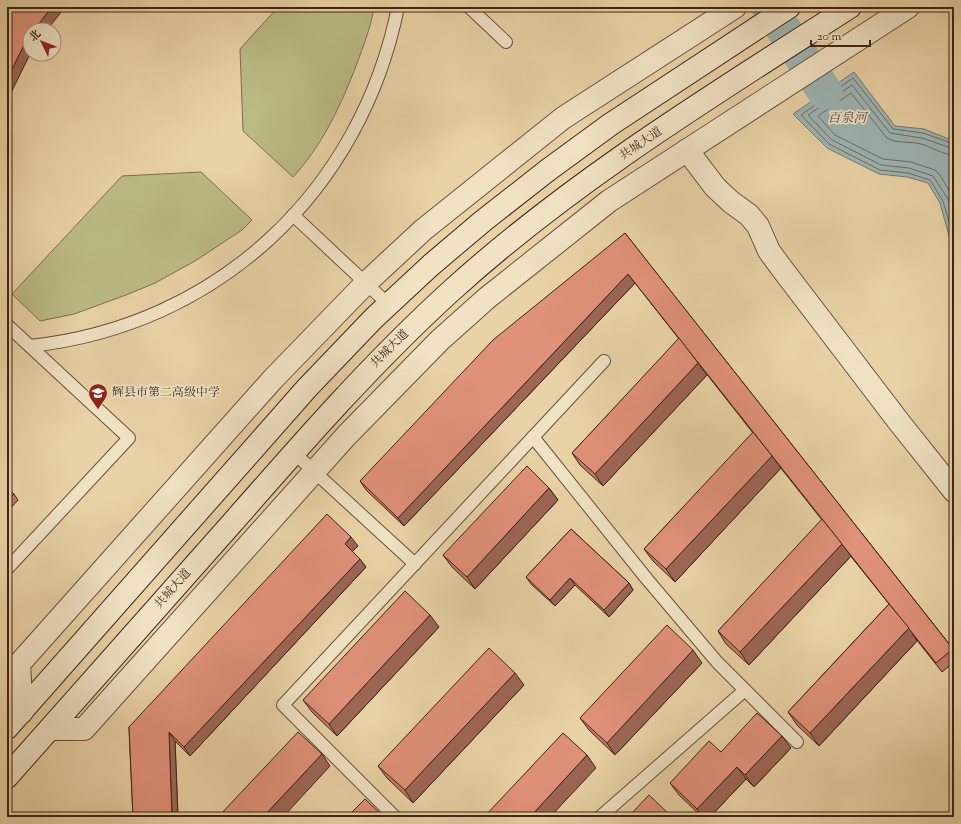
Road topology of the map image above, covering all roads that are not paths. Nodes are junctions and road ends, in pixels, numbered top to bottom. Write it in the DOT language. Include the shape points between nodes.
graph roads {
  1 [pos="398,7"];
  2 [pos="469,7"];
  3 [pos="789,7"];
  4 [pos="850,7"];
  5 [pos="908,7"];
  6 [pos="729,11"];
  7 [pos="506,42"];
  8 [pos="687,150"];
  9 [pos="293,215"];
  10 [pos="366,283"];
  11 [pos="389,304"];
  12 [pos="7,325"];
  13 [pos="30,346"];
  14 [pos="604,361"];
  15 [pos="533,437"];
  16 [pos="294,453"];
  17 [pos="314,471"];
  18 [pos="954,491"];
  19 [pos="415,564"];
  20 [pos="7,569"];
  21 [pos="745,690"];
  22 [pos="22,712"];
  23 [pos="7,728"];
  24 [pos="50,729"];
  25 [pos="797,742"];
  26 [pos="7,778"];
  27 [pos="395,817"];
  28 [pos="600,817"];
  1 -- 9 [label="lane" via="384,61 360,121 326,176"];
  2 -- 7 [label="lane"];
  3 -- 11 [label="street" via="611,124 548,170 483,221"];
  4 -- 16 [label="street, 共城大道" via="629,151 503,246 397,341"];
  5 -- 8 [label="street"];
  6 -- 10 [label="street" via="563,118 424,230"];
  8 -- 17 [label="street" via="609,201 487,298 395,385"];
  8 -- 18 [label="street" via="715,187 749,215 758,226 783,270"];
  9 -- 10 [label="lane"];
  9 -- 13 [label="lane" via="261,247 235,268 178,303 117,328 53,344"];
  10 -- 11 [label="lane"];
  10 -- 22 [label="street" via="273,379 19,664"];
  11 -- 22 [label="street" via="307,388"];
  12 -- 13 [label="lane"];
  13 -- 20 [label="lane" via="129,438"];
  14 -- 15 [label="lane"];
  15 -- 19 [label="lane"];
  15 -- 21 [label="lane" via="646,578 717,662"];
  16 -- 17 [label="lane"];
  16 -- 24 [label="street, 共城大道"];
  17 -- 19 [label="lane"];
  17 -- 24 [label="street" via="84,729"];
  19 -- 27 [label="lane" via="283,705"];
  21 -- 25 [label="lane"];
  21 -- 28 [label="lane"];
  22 -- 23 [label="street"];
  24 -- 26 [label="street, 共城大道"];
}
